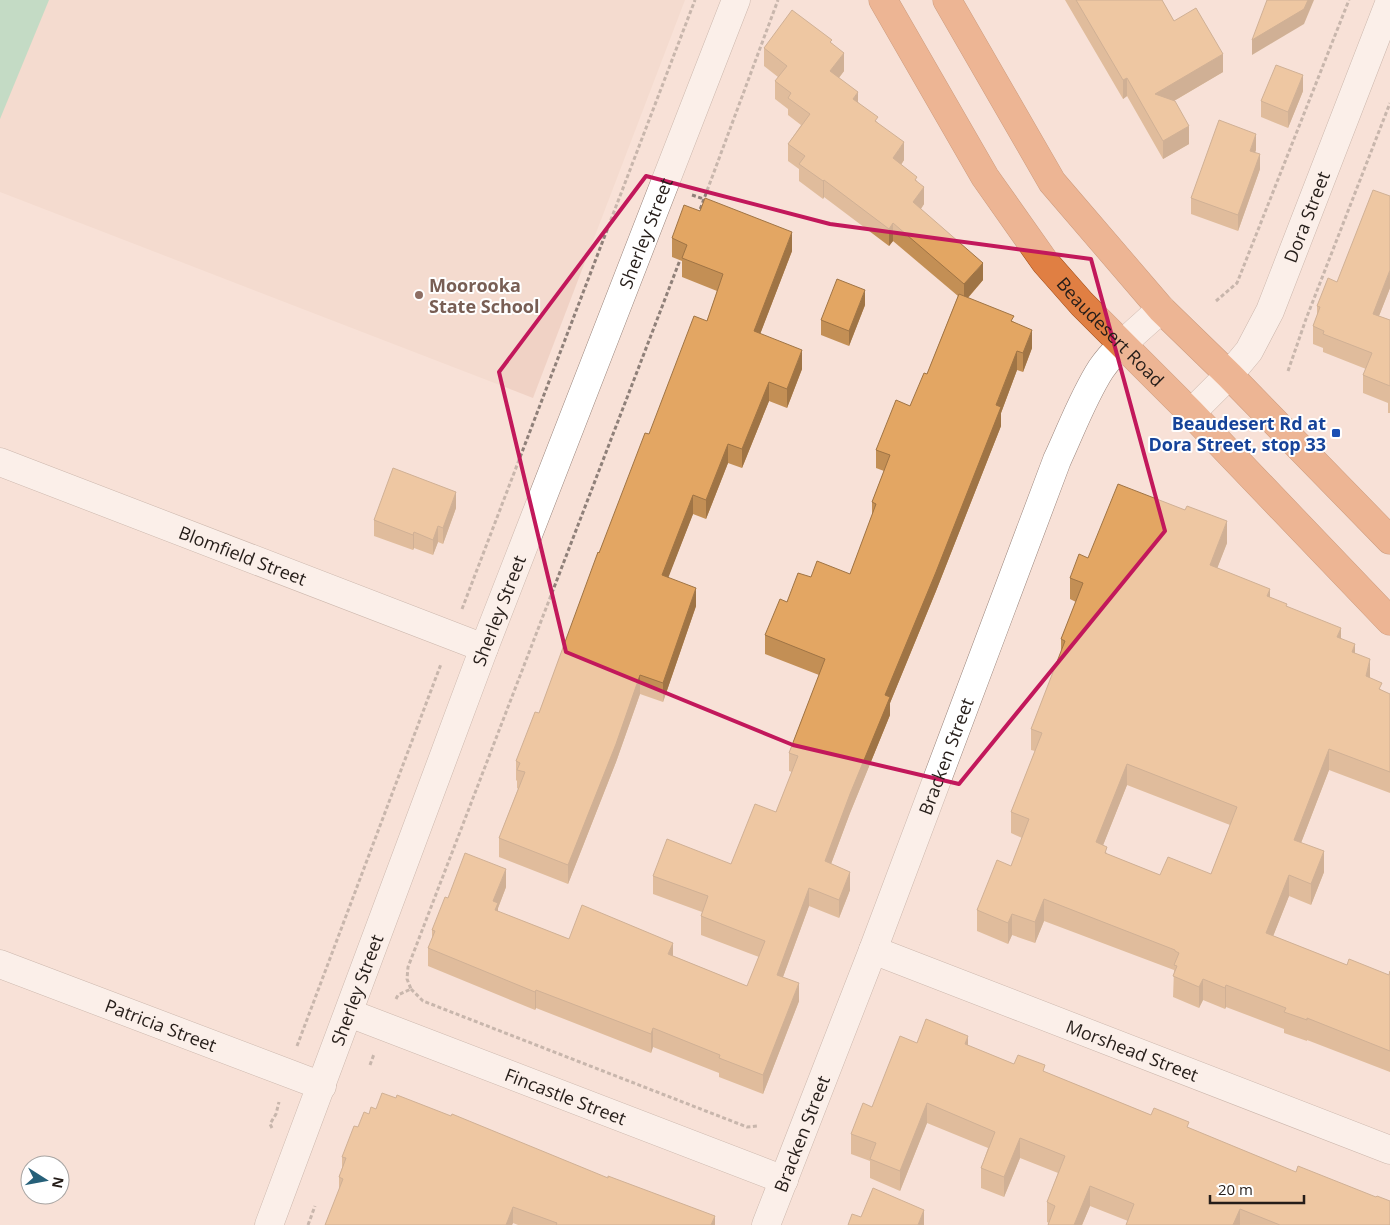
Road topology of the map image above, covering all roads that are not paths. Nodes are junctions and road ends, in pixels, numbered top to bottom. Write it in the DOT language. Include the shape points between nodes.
graph roads {
  1 [pos="736,0"];
  2 [pos="883,0"];
  3 [pos="947,0"];
  4 [pos="1390,1"];
  5 [pos="1161,309"];
  6 [pos="1122,345"];
  7 [pos="1229,375"];
  8 [pos="1191,413"];
  9 [pos="0,462"];
  10 [pos="1390,540"];
  11 [pos="1390,621"];
  12 [pos="484,648"];
  13 [pos="873,950"];
  14 [pos="0,964"];
  15 [pos="349,1013"];
  16 [pos="322,1086"];
  17 [pos="1390,1150"];
  18 [pos="784,1180"];
  19 [pos="269,1225"];
  20 [pos="766,1225"];
  1 -- 12 [label="street, Sherley Street"];
  2 -- 6 [label="highway, Beaudesert Road" via="985,177 1045,262"];
  3 -- 5 [label="highway" via="1052,182"];
  4 -- 7 [label="street, Dora Street" via="1270,310 1249,351"];
  5 -- 6 [label="street, Bracken Street"];
  5 -- 7 [label="highway"];
  6 -- 8 [label="highway, Beaudesert Road"];
  6 -- 13 [label="street, Bracken Street" via="1102,369 1085,399 1057,460"];
  7 -- 8 [label="street, Dora Street"];
  7 -- 10 [label="highway"];
  8 -- 11 [label="highway, Beaudesert Road"];
  9 -- 12 [label="street, Blomfield Street"];
  12 -- 15 [label="street, Sherley Street"];
  13 -- 17 [label="street, Morshead Street"];
  13 -- 18 [label="street, Bracken Street"];
  14 -- 16 [label="street, Patricia Street"];
  15 -- 16 [label="street, Sherley Street"];
  15 -- 18 [label="street, Fincastle Street"];
  16 -- 19 [label="street, Sherley Street"];
  18 -- 20 [label="street, Bracken Street"];
}
